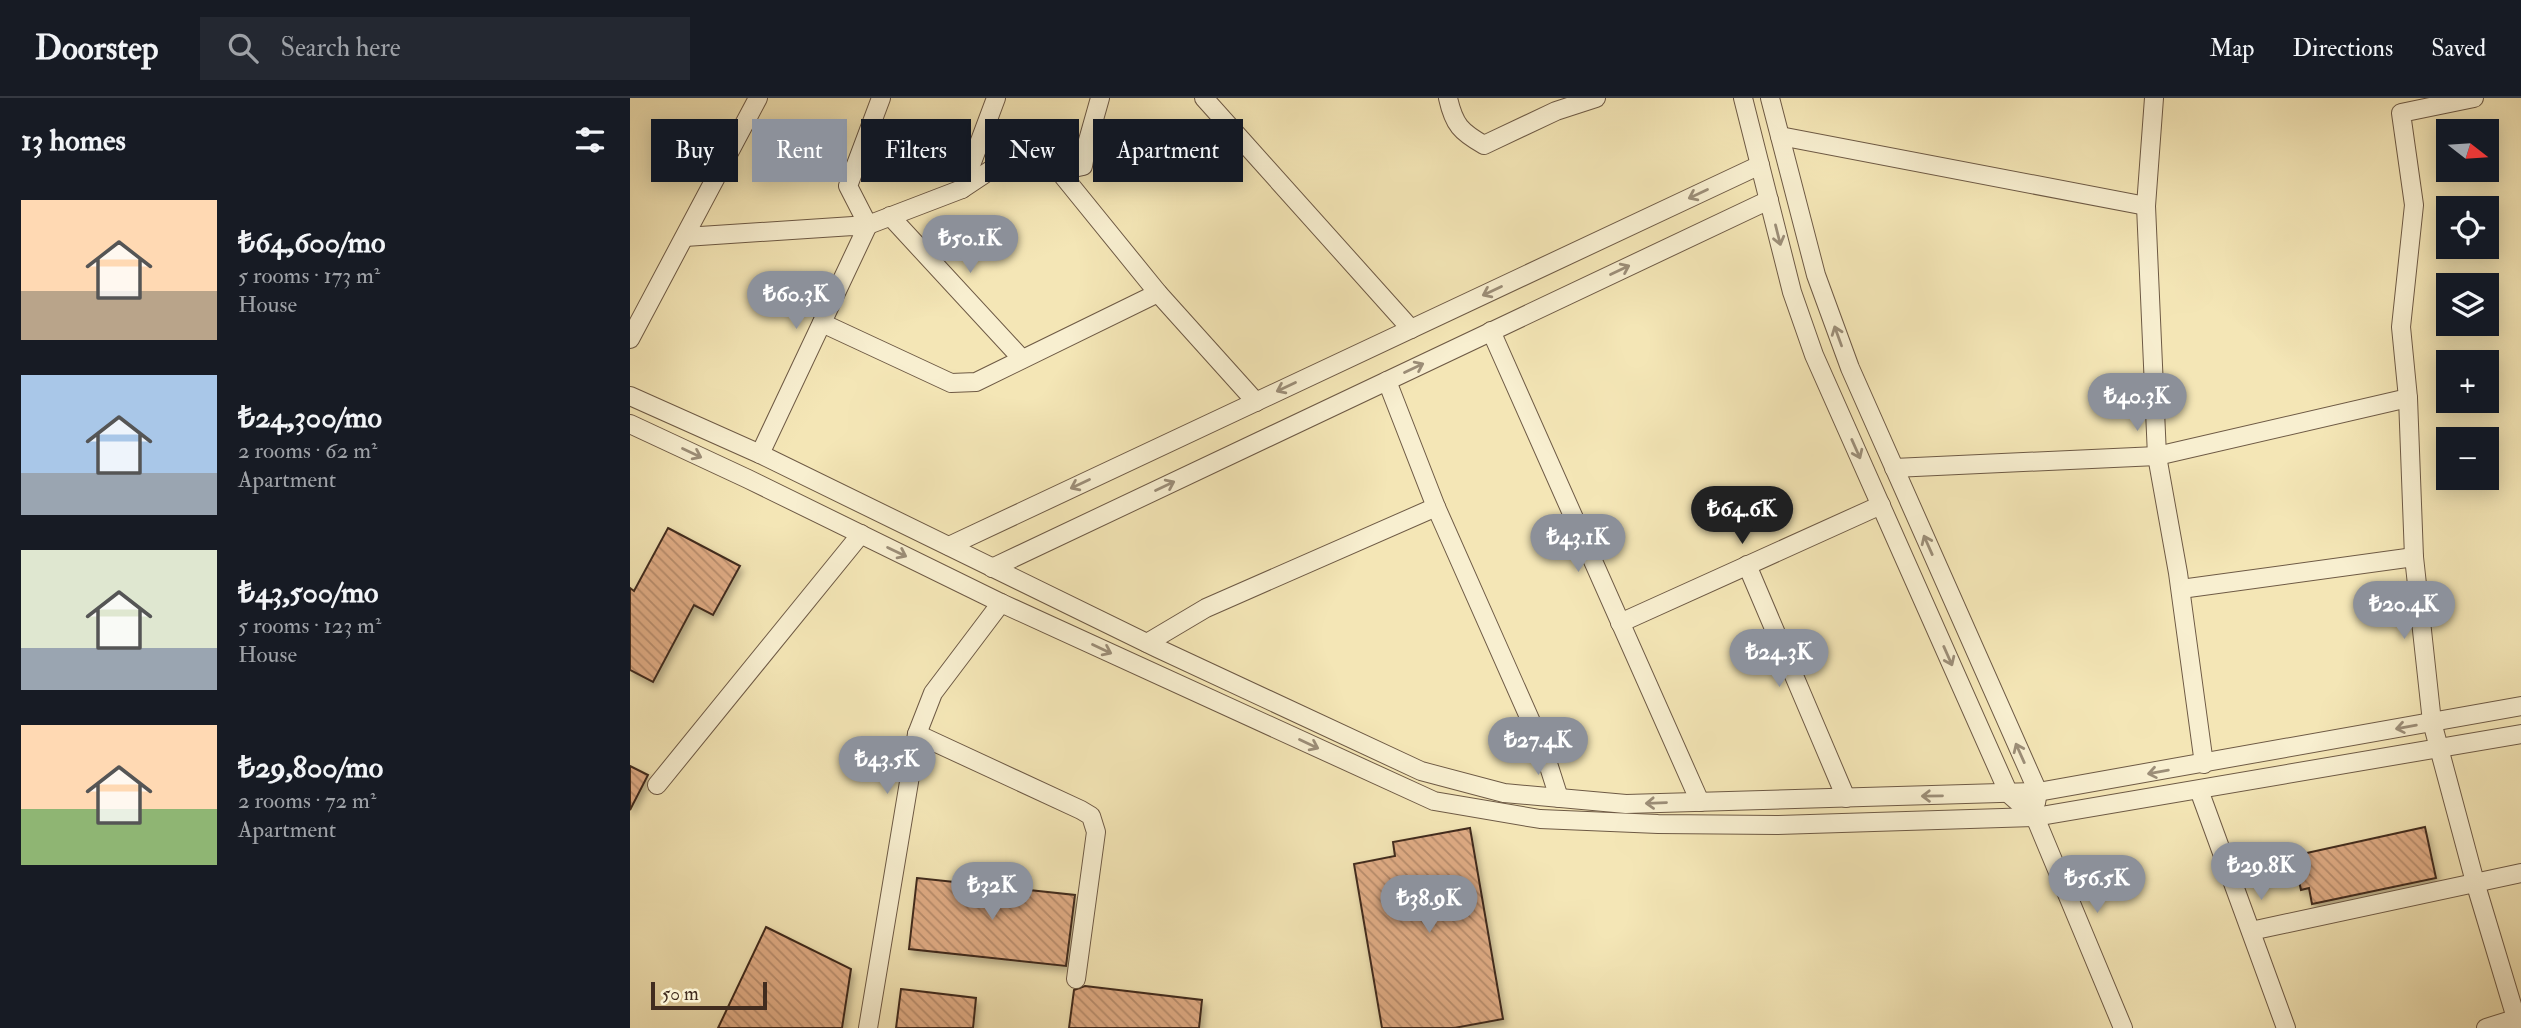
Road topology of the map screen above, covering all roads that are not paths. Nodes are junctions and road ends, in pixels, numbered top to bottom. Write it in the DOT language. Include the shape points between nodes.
graph roads {
  1 [pos="758,98"];
  2 [pos="881,98"];
  3 [pos="996,98"];
  4 [pos="1100,98"];
  5 [pos="1205,98"];
  6 [pos="1448,98"];
  7 [pos="1596,98"];
  8 [pos="1743,98"];
  9 [pos="1770,98"];
  10 [pos="2154,98"];
  11 [pos="2473,98"];
  12 [pos="1780,136"];
  13 [pos="1760,165"];
  14 [pos="1079,167"];
  15 [pos="985,174"];
  16 [pos="1068,182"];
  17 [pos="962,189"];
  18 [pos="1769,200"];
  19 [pos="2146,206"];
  20 [pos="890,216"];
  21 [pos="868,225"];
  22 [pos="685,237"];
  23 [pos="1158,293"];
  24 [pos="822,323"];
  25 [pos="1411,329"];
  26 [pos="1491,331"];
  27 [pos="630,339"];
  28 [pos="1023,359"];
  29 [pos="1387,381"];
  30 [pos="630,396"];
  31 [pos="2408,398"];
  32 [pos="1256,402"];
  33 [pos="630,424"];
  34 [pos="760,454"];
  35 [pos="2157,456"];
  36 [pos="1894,468"];
  37 [pos="1881,505"];
  38 [pos="1436,507"];
  39 [pos="861,534"];
  40 [pos="948,546"];
  41 [pos="2414,557"];
  42 [pos="1747,565"];
  43 [pos="992,568"];
  44 [pos="2180,589"];
  45 [pos="1001,603"];
  46 [pos="1620,623"];
  47 [pos="1147,643"];
  48 [pos="2521,706"];
  49 [pos="2432,722"];
  50 [pos="917,734"];
  51 [pos="2521,734"];
  52 [pos="2437,748"];
  53 [pos="2204,764"];
  54 [pos="657,785"];
  55 [pos="2199,790"];
  56 [pos="2038,792"];
  57 [pos="2009,794"];
  58 [pos="1559,798"];
  59 [pos="1846,798"];
  60 [pos="1700,802"];
  61 [pos="2035,817"];
  62 [pos="2521,873"];
  63 [pos="2475,882"];
  64 [pos="2251,931"];
  65 [pos="1076,979"];
  66 [pos="2519,1021"];
  67 [pos="868,1028"];
  68 [pos="2123,1028"];
  69 [pos="2286,1028"];
  70 [pos="2486,1028"];
  1 -- 22 [label="street"];
  2 -- 21 [label="street" via="848,186"];
  3 -- 17 [label="street"];
  4 -- 14 [label="street" via="1083,166"];
  5 -- 25 [label="street"];
  6 -- 7 [label="street" via="1452,117 1465,134 1484,145"];
  8 -- 13 [label="street"];
  9 -- 12 [label="street"];
  10 -- 19 [label="street"];
  11 -- 31 [label="street" via="2401,113 2414,205 2401,327"];
  12 -- 19 [label="street"];
  36 -- 12 [label="street, one-way" via="1816,275"];
  13 -- 18 [label="street"];
  13 -- 25 [label="street, one-way"];
  15 -- 17 [label="street"];
  16 -- 23 [label="street"];
  17 -- 20 [label="street"];
  26 -- 18 [label="street, one-way"];
  18 -- 37 [label="street, one-way" via="1792,292 1814,355"];
  19 -- 35 [label="street"];
  20 -- 21 [label="street"];
  20 -- 28 [label="street"];
  21 -- 22 [label="street"];
  21 -- 24 [label="street"];
  22 -- 27 [label="street"];
  23 -- 28 [label="street"];
  23 -- 32 [label="street"];
  24 -- 28 [label="street" via="951,383 976,382"];
  24 -- 34 [label="street"];
  25 -- 32 [label="street, one-way"];
  29 -- 26 [label="street, one-way"];
  26 -- 46 [label="street"];
  29 -- 38 [label="street"];
  43 -- 29 [label="street, one-way"];
  30 -- 34 [label="street"];
  31 -- 35 [label="street"];
  31 -- 41 [label="street"];
  32 -- 40 [label="street, one-way"];
  33 -- 39 [label="street, one-way"];
  34 -- 40 [label="street"];
  35 -- 36 [label="street"];
  35 -- 44 [label="street"];
  56 -- 36 [label="street, one-way"];
  37 -- 42 [label="street"];
  37 -- 57 [label="street, one-way"];
  38 -- 47 [label="street" via="1206,608"];
  38 -- 58 [label="street" via="1544,751"];
  39 -- 45 [label="street, one-way"];
  39 -- 54 [label="street"];
  40 -- 43 [label="street"];
  41 -- 44 [label="street"];
  41 -- 49 [label="street"];
  42 -- 46 [label="street"];
  42 -- 59 [label="street"];
  43 -- 47 [label="street"];
  44 -- 53 [label="street"];
  45 -- 50 [label="street" via="933,693"];
  45 -- 61 [label="street, one-way" via="1434,802 1539,819 1658,824"];
  46 -- 60 [label="street"];
  47 -- 58 [label="street" via="1421,771 1504,793"];
  48 -- 49 [label="street"];
  49 -- 52 [label="street"];
  49 -- 53 [label="street, one-way"];
  50 -- 65 [label="street" via="1091,816 1096,832"];
  50 -- 67 [label="street"];
  51 -- 52 [label="street"];
  52 -- 55 [label="street"];
  52 -- 63 [label="street"];
  53 -- 56 [label="street, one-way"];
  55 -- 61 [label="street"];
  55 -- 64 [label="street"];
  56 -- 57 [label="street"];
  56 -- 61 [label="street"];
  57 -- 59 [label="street, one-way"];
  57 -- 61 [label="street"];
  60 -- 58 [label="street, one-way" via="1626,804"];
  59 -- 60 [label="street"];
  61 -- 68 [label="street"];
  62 -- 63 [label="street"];
  63 -- 64 [label="street"];
  63 -- 66 [label="street"];
  64 -- 69 [label="street"];
  66 -- 70 [label="street"];
}
